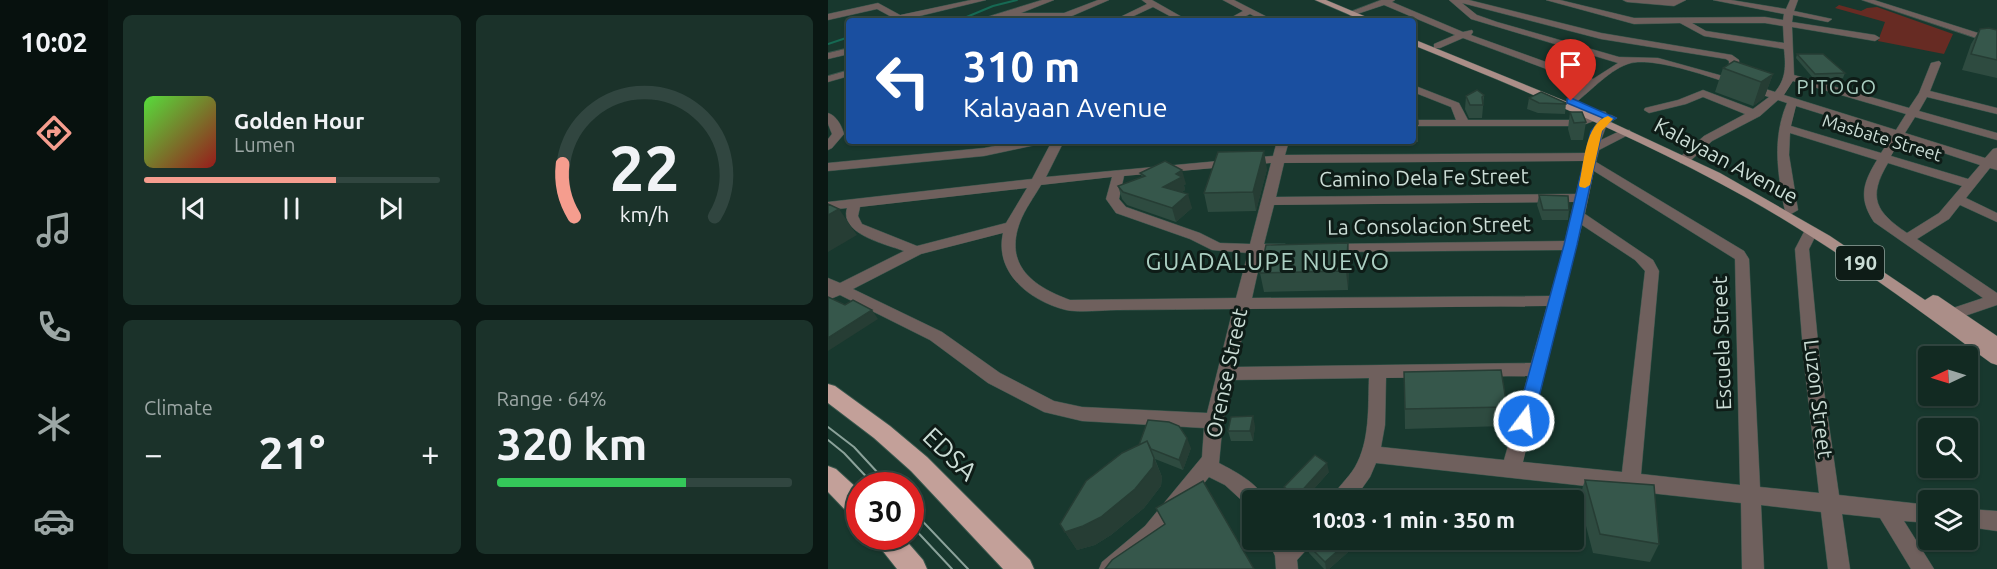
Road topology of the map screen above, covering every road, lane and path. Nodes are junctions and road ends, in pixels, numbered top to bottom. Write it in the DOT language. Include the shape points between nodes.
graph roads {
  1 [pos="982,0"];
  2 [pos="1050,0"];
  3 [pos="1105,0"];
  4 [pos="1227,0"];
  5 [pos="1453,0"];
  6 [pos="1459,0"];
  7 [pos="1550,0"];
  8 [pos="1627,0"];
  9 [pos="1682,0"];
  10 [pos="1717,0"];
  11 [pos="1794,0"];
  12 [pos="1866,0"];
  13 [pos="1315,1"];
  14 [pos="1388,1"];
  15 [pos="1150,2"];
  16 [pos="1250,11"];
  17 [pos="1788,12"];
  18 [pos="1351,13"];
  19 [pos="999,16"];
  20 [pos="828,17"];
  21 [pos="991,18"];
  22 [pos="1121,18"];
  23 [pos="1179,18"];
  24 [pos="1233,18"];
  25 [pos="1265,18"];
  26 [pos="1352,18"];
  27 [pos="1364,18"];
  28 [pos="1739,19"];
  29 [pos="1682,21"];
  30 [pos="1786,22"];
  31 [pos="1843,22"];
  32 [pos="1494,24"];
  33 [pos="1464,34"];
  34 [pos="1416,38"];
  35 [pos="1875,38"];
  36 [pos="1788,42"];
  37 [pos="1997,42"];
  38 [pos="1416,43"];
  39 [pos="1437,46"];
  40 [pos="846,52"];
  41 [pos="828,56"];
  42 [pos="1628,61"];
  43 [pos="1936,63"];
  44 [pos="846,74"];
  45 [pos="1790,76"];
  46 [pos="828,79"];
  47 [pos="1735,82"];
  48 [pos="1594,83"];
  49 [pos="1416,89"];
  50 [pos="1924,93"];
  51 [pos="1776,95"];
  52 [pos="1793,100"];
  53 [pos="1571,101"];
  54 [pos="1649,110"];
  55 [pos="1997,111"];
  56 [pos="1913,113"];
  57 [pos="1756,114"];
  58 [pos="828,116"];
  59 [pos="1603,118"];
  60 [pos="1416,123"];
  61 [pos="1463,123"];
  62 [pos="1783,127"];
  63 [pos="1626,132"];
  64 [pos="838,134"];
  65 [pos="1899,134"];
  66 [pos="1997,137"];
  67 [pos="1025,144"];
  68 [pos="1056,144"];
  69 [pos="1282,144"];
  70 [pos="828,146"];
  71 [pos="1997,152"];
  72 [pos="1592,156"];
  73 [pos="1884,156"];
  74 [pos="1687,158"];
  75 [pos="1277,159"];
  76 [pos="1992,164"];
  77 [pos="828,167"];
  78 [pos="1119,173"];
  79 [pos="1036,183"];
  80 [pos="1970,184"];
  81 [pos="1581,198"];
  82 [pos="1958,200"];
  83 [pos="1267,201"];
  84 [pos="855,203"];
  85 [pos="828,206"];
  86 [pos="1791,210"];
  87 [pos="1577,215"];
  88 [pos="1997,218"];
  89 [pos="1011,226"];
  90 [pos="1811,231"];
  91 [pos="1907,239"];
  92 [pos="1571,245"];
  93 [pos="1256,249"];
  94 [pos="916,251"];
  95 [pos="833,289"];
  96 [pos="1996,300"];
  97 [pos="1556,301"];
  98 [pos="1242,303"];
  99 [pos="1953,314"];
  100 [pos="1997,344"];
  101 [pos="1997,359"];
  102 [pos="1539,369"];
  103 [pos="1378,371"];
  104 [pos="1225,374"];
  105 [pos="828,392"];
  106 [pos="1214,421"];
  107 [pos="1371,454"];
  108 [pos="1208,467"];
  109 [pos="1511,470"];
  110 [pos="828,476"];
  111 [pos="1631,481"];
  112 [pos="1244,490"];
  113 [pos="1350,490"];
  114 [pos="846,494"];
  115 [pos="1751,494"];
  116 [pos="1832,504"];
  117 [pos="1886,510"];
  118 [pos="1918,513"];
  119 [pos="1978,519"];
  120 [pos="1997,521"];
  121 [pos="898,550"];
  122 [pos="914,569"];
  123 [pos="1021,569"];
  124 [pos="1110,569"];
  125 [pos="1753,569"];
  126 [pos="1839,569"];
  127 [pos="1923,569"];
  1 -- 20 [label="street" via="907,18 892,16 878,6"];
  2 -- 19 [label="street"];
  3 -- 19 [label="street" via="1065,16"];
  4 -- 16 [label="street"];
  5 -- 32 [label="street" via="1474,17"];
  6 -- 47 [label="street" via="1601,36 1729,57 1734,60"];
  7 -- 29 [label="street" via="1634,21"];
  8 -- 9 [label="street" via="1674,4"];
  10 -- 17 [label="street"];
  11 -- 17 [label="street"];
  12 -- 37 [label="street"];
  13 -- 18 [label="main road"];
  13 -- 26 [label="main road"];
  14 -- 18 [label="street"];
  14 -- 33 [label="street"];
  15 -- 22 [label="street"];
  15 -- 23 [label="street"];
  16 -- 24 [label="street"];
  16 -- 25 [label="street"];
  17 -- 30 [label="street"];
  17 -- 31 [label="street"];
  18 -- 27 [label="main road"];
  19 -- 21 [label="street"];
  28 -- 29 [label="street"];
  28 -- 30 [label="street"];
  28 -- 36 [label="street" via="1756,32"];
  29 -- 36 [label="street" via="1704,33"];
  30 -- 35 [label="street"];
  30 -- 36 [label="street"];
  32 -- 33 [label="street"];
  32 -- 42 [label="street"];
  33 -- 39 [label="street"];
  33 -- 48 [label="street"];
  34 -- 39 [label="main road, Kalayaan Avenue / 190"];
  36 -- 45 [label="street"];
  38 -- 59 [label="main road, Kalayaan Avenue / 190"];
  39 -- 53 [label="main road, Kalayaan Avenue / 190"];
  40 -- 41 [label="street"];
  42 -- 47 [label="street" via="1671,64"];
  42 -- 48 [label="street"];
  43 -- 50 [label="street"];
  44 -- 46 [label="street"];
  45 -- 51 [label="street"];
  45 -- 56 [label="street"];
  47 -- 51 [label="street"];
  48 -- 53 [label="street"];
  49 -- 61 [label="street" via="1455,105"];
  50 -- 55 [label="street"];
  50 -- 56 [label="street"];
  51 -- 52 [label="street"];
  51 -- 57 [label="street"];
  52 -- 62 [label="street"];
  52 -- 65 [label="street"];
  53 -- 59 [label="main road, Kalayaan Avenue / 190"];
  54 -- 57 [label="street" via="1703,93"];
  56 -- 65 [label="street"];
  56 -- 66 [label="street"];
  57 -- 74 [label="street" via="1709,138"];
  58 -- 64 [label="street"];
  59 -- 61 [label="street" via="1580,123"];
  59 -- 63 [label="main road, Kalayaan Avenue / 190"];
  59 -- 72 [label="street"];
  59 -- 74 [label="main road, Kalayaan Avenue / 190"];
  60 -- 61 [label="street"];
  62 -- 73 [label="street, Masbate Street"];
  62 -- 86 [label="street" via="1781,142"];
  63 -- 72 [label="street"];
  63 -- 74 [label="main road, Kalayaan Avenue / 190"];
  64 -- 70 [label="street"];
  65 -- 73 [label="street"];
  65 -- 76 [label="street"];
  67 -- 77 [label="street" via="984,152"];
  68 -- 79 [label="street"];
  69 -- 75 [label="street, Orense Street"];
  71 -- 76 [label="street"];
  72 -- 75 [label="street"];
  72 -- 81 [label="street"];
  72 -- 115 [label="street, Escuela Street" via="1742,259"];
  73 -- 80 [label="street, Masbate Street"];
  73 -- 91 [label="street" via="1871,180 1872,209 1879,219"];
  74 -- 86 [label="main road, Kalayaan Avenue / 190"];
  74 -- 90 [label="main road, Kalayaan Avenue / 190"];
  75 -- 78 [label="street"];
  75 -- 83 [label="street, Orense Street"];
  76 -- 80 [label="street"];
  78 -- 79 [label="street"];
  78 -- 93 [label="street, La Consolacion Street" via="1112,199 1121,210 1217,247"];
  79 -- 84 [label="street"];
  79 -- 89 [label="street"];
  80 -- 82 [label="street"];
  81 -- 83 [label="street, Camino Dela Fe Street"];
  81 -- 87 [label="street"];
  82 -- 88 [label="street"];
  82 -- 91 [label="street" via="1944,216"];
  83 -- 93 [label="street, Orense Street"];
  84 -- 85 [label="street"];
  84 -- 94 [label="street" via="850,214 857,227"];
  86 -- 99 [label="main road, Kalayaan Avenue / 190" via="1873,259"];
  87 -- 92 [label="street"];
  87 -- 111 [label="street" via="1640,257 1652,271"];
  89 -- 94 [label="street"];
  89 -- 98 [label="street" via="1009,254 1017,275 1040,293 1069,306"];
  90 -- 101 [label="main road, Kalayaan Avenue / 190"];
  90 -- 116 [label="street, Luzon Street" via="1802,249 1812,361"];
  91 -- 96 [label="street"];
  92 -- 93 [label="street, La Consolacion Street"];
  92 -- 97 [label="street"];
  93 -- 98 [label="street, Orense Street"];
  94 -- 95 [label="street"];
  95 -- 106 [label="street" via="936,336 994,378 1050,407 1082,414"];
  96 -- 99 [label="street"];
  97 -- 98 [label="street"];
  97 -- 102 [label="street"];
  98 -- 104 [label="street, Orense Street"];
  99 -- 100 [label="main road, Kalayaan Avenue / 190"];
  102 -- 103 [label="street"];
  102 -- 109 [label="street"];
  103 -- 104 [label="street"];
  103 -- 107 [label="street"];
  104 -- 106 [label="street, Orense Street"];
  105 -- 123 [label="highway, EDSA" via="919,464"];
  106 -- 108 [label="street, Orense Street"];
  107 -- 109 [label="street"];
  107 -- 113 [label="street" via="1365,472"];
  108 -- 112 [label="street"];
  108 -- 124 [label="street, Orense Street" via="1152,533"];
  109 -- 111 [label="street"];
  110 -- 114 [label="highway"];
  111 -- 115 [label="street"];
  115 -- 116 [label="street"];
  115 -- 125 [label="street, Escuela Street"];
  116 -- 117 [label="street"];
  116 -- 126 [label="street, Luzon Street"];
  117 -- 118 [label="street"];
  117 -- 127 [label="street"];
  119 -- 120 [label="street"];
  121 -- 122 [label="highway"];
}
